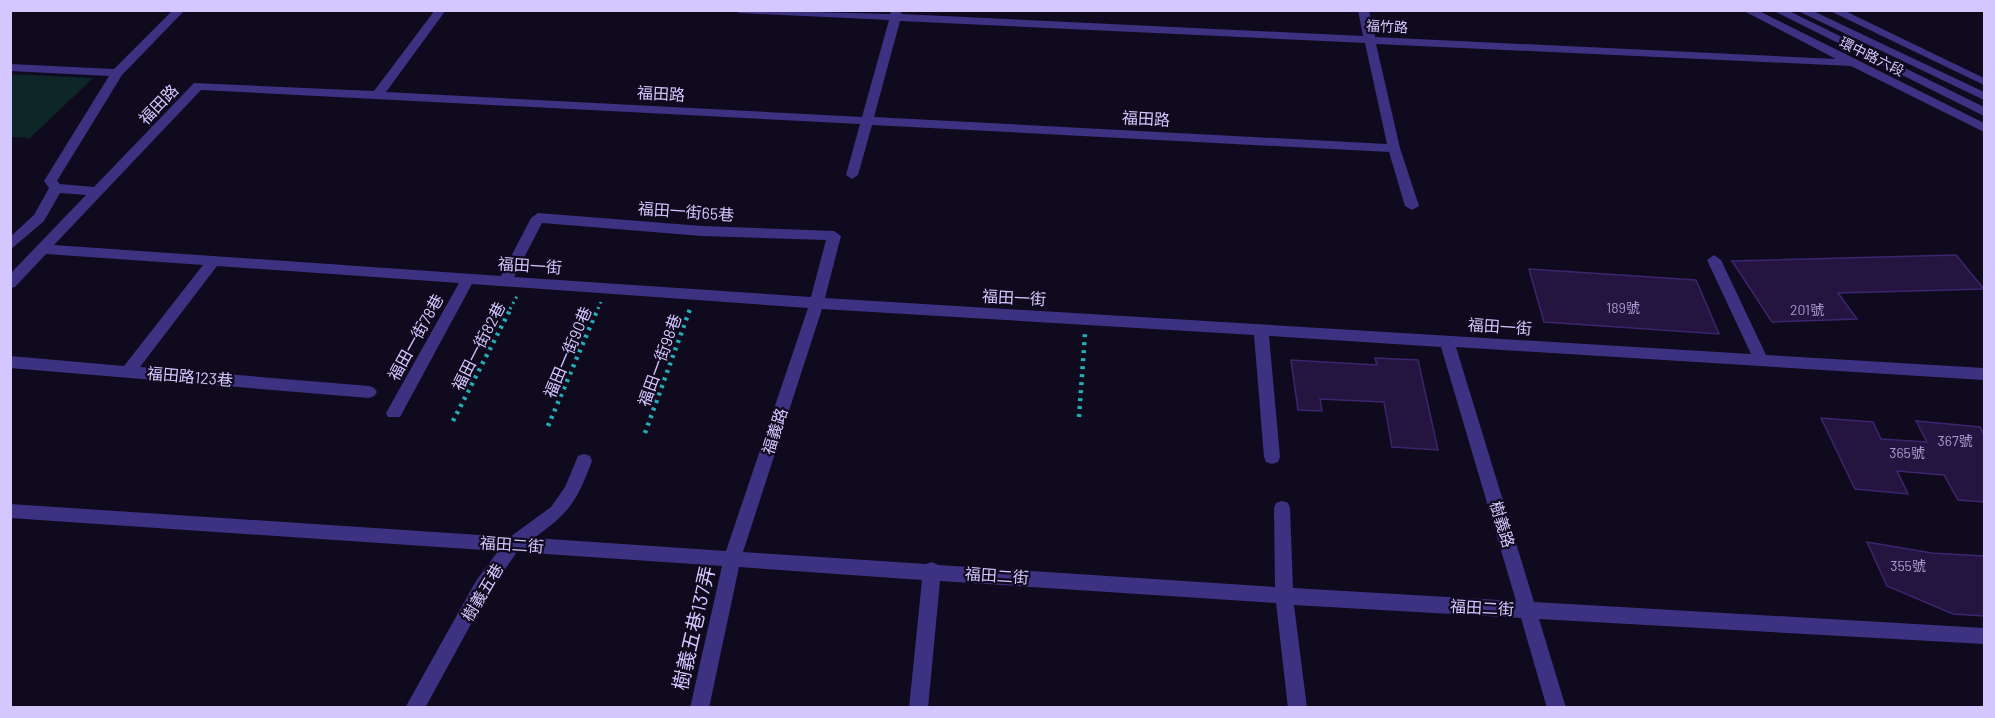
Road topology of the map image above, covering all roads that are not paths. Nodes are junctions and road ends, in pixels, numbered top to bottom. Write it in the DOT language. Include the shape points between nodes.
graph roads {
  1 [pos="180,10"];
  2 [pos="441,10"];
  3 [pos="740,10"];
  4 [pos="1363,10"];
  5 [pos="1747,10"];
  6 [pos="1777,10"];
  7 [pos="1801,10"];
  8 [pos="1833,10"];
  9 [pos="896,14"];
  10 [pos="1370,40"];
  11 [pos="1852,63"];
  12 [pos="10,67"];
  13 [pos="117,73"];
  14 [pos="1984,82"];
  15 [pos="378,96"];
  16 [pos="1984,96"];
  17 [pos="1984,112"];
  18 [pos="867,120"];
  19 [pos="1984,128"];
  20 [pos="1394,148"];
  21 [pos="852,175"];
  22 [pos="56,188"];
  23 [pos="97,192"];
  24 [pos="1412,206"];
  25 [pos="10,245"];
  26 [pos="42,249"];
  27 [pos="1714,260"];
  28 [pos="212,263"];
  29 [pos="468,279"];
  30 [pos="505,281"];
  31 [pos="10,283"];
  32 [pos="817,303"];
  33 [pos="1261,330"];
  34 [pos="1447,340"];
  35 [pos="1761,360"];
  36 [pos="10,362"];
  37 [pos="128,371"];
  38 [pos="1984,374"];
  39 [pos="369,392"];
  40 [pos="394,413"];
  41 [pos="1272,457"];
  42 [pos="585,461"];
  43 [pos="1282,507"];
  44 [pos="10,511"];
  45 [pos="513,543"];
  46 [pos="732,559"];
  47 [pos="932,570"];
  48 [pos="1284,596"];
  49 [pos="1530,610"];
  50 [pos="1984,636"];
  51 [pos="414,708"];
  52 [pos="699,708"];
  53 [pos="918,708"];
  54 [pos="1298,708"];
  55 [pos="1557,708"];
  1 -- 13 [label="street"];
  2 -- 15 [label="street"];
  3 -- 9 [label="street, 福竹路"];
  4 -- 10 [label="street"];
  5 -- 11 [label="street, 環中路六段"];
  6 -- 17 [label="street, 環中路六段"];
  7 -- 16 [label="street, 環中路六段"];
  8 -- 14 [label="street"];
  9 -- 10 [label="street, 福竹路"];
  9 -- 18 [label="street"];
  10 -- 11 [label="street, 福竹路"];
  10 -- 20 [label="street"];
  11 -- 19 [label="street, 環中路六段"];
  12 -- 13 [label="street"];
  13 -- 22 [label="street" via="50,181"];
  15 -- 18 [label="street, 福田路"];
  15 -- 23 [label="street, 福田路" via="198,86"];
  18 -- 20 [label="street, 福田路"];
  18 -- 21 [label="street"];
  20 -- 24 [label="street"];
  22 -- 23 [label="street"];
  22 -- 25 [label="street" via="39,218"];
  23 -- 26 [label="street, 福田路"];
  26 -- 28 [label="street, 福田一街"];
  26 -- 31 [label="street, 福田路"];
  27 -- 35 [label="street"];
  28 -- 29 [label="street, 福田一街"];
  28 -- 37 [label="street"];
  29 -- 30 [label="street, 福田一街"];
  29 -- 40 [label="street, 福田一街78巷"];
  30 -- 32 [label="street, 福田一街"];
  30 -- 32 [label="street, 福田一街65巷" via="538,218 702,231 834,236"];
  32 -- 33 [label="street, 福田一街"];
  32 -- 46 [label="street, 福義路"];
  33 -- 34 [label="street, 福田一街"];
  33 -- 41 [label="street"];
  34 -- 35 [label="street, 福田一街"];
  34 -- 49 [label="street, 樹義路"];
  35 -- 38 [label="street, 福田一街"];
  36 -- 37 [label="street, 福田路123巷"];
  37 -- 39 [label="street, 福田路123巷"];
  42 -- 45 [label="street, 樹義五巷" via="573,491 557,512"];
  43 -- 48 [label="street"];
  44 -- 45 [label="street, 福田二街"];
  45 -- 46 [label="street, 福田二街"];
  45 -- 51 [label="street, 樹義五巷" via="482,587"];
  46 -- 47 [label="street, 福田二街"];
  46 -- 52 [label="street, 樹義五巷137弄"];
  47 -- 48 [label="street, 福田二街"];
  47 -- 53 [label="street"];
  48 -- 49 [label="street, 福田二街"];
  48 -- 54 [label="street"];
  49 -- 50 [label="street, 福田二街"];
  49 -- 55 [label="street, 樹義路"];
}
